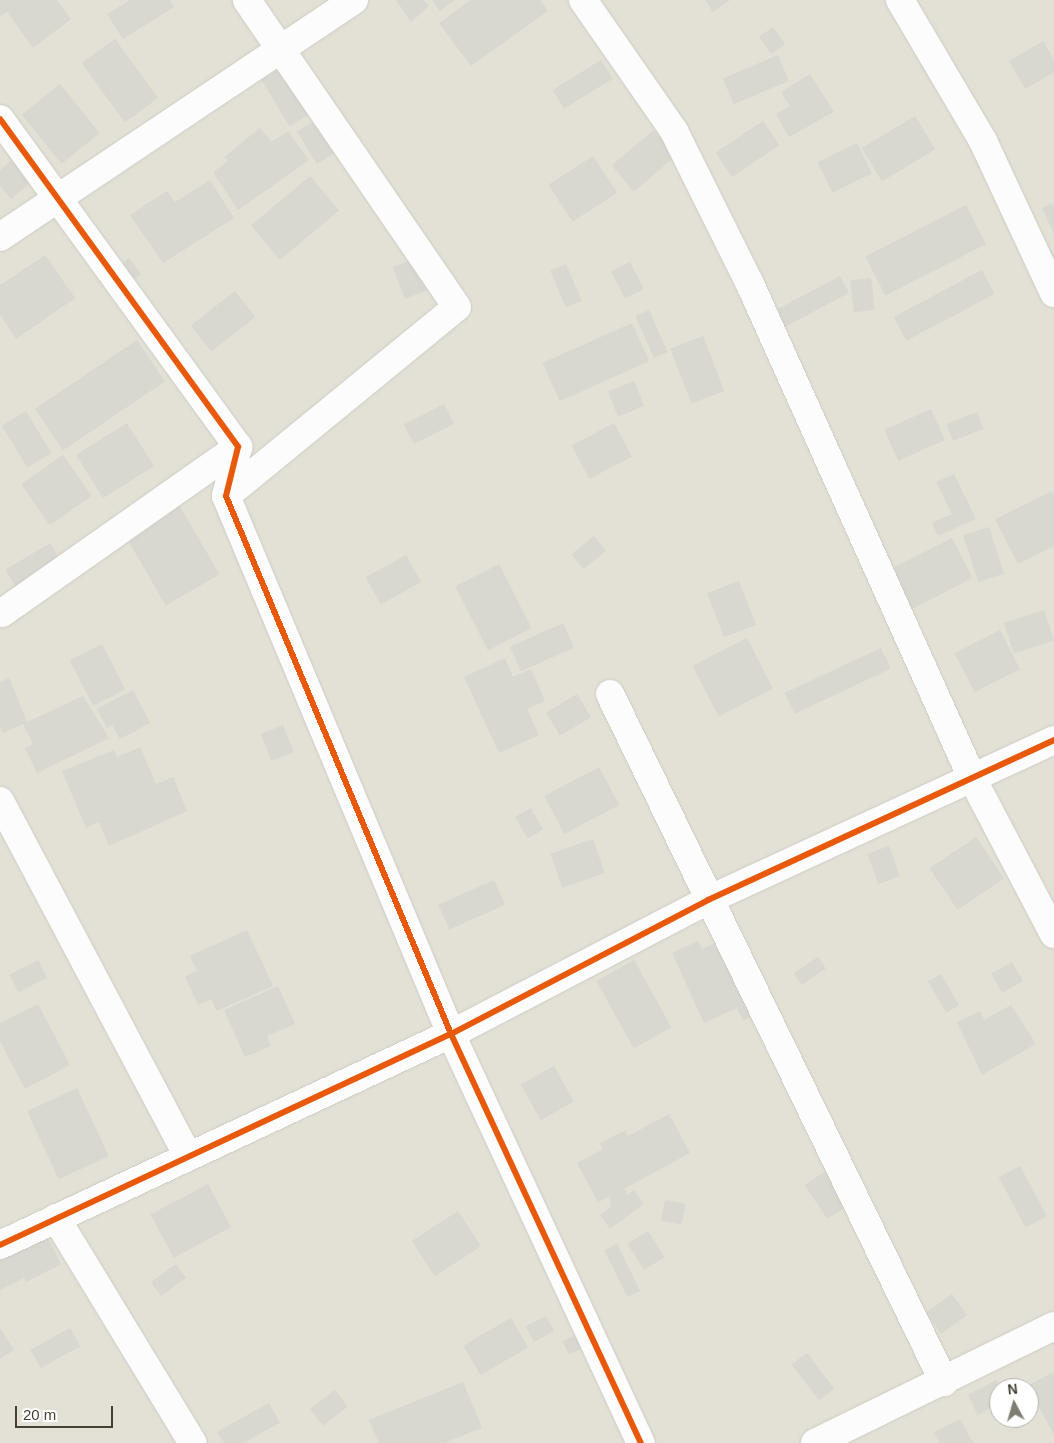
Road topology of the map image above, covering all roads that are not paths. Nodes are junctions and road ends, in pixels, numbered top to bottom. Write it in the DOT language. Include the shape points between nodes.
graph roads {
  1 [pos="247,0"];
  2 [pos="354,0"];
  3 [pos="583,0"];
  4 [pos="900,0"];
  5 [pos="281,49"];
  6 [pos="0,119"];
  7 [pos="55,200"];
  8 [pos="0,237"];
  9 [pos="1054,293"];
  10 [pos="238,447"];
  11 [pos="226,496"];
  12 [pos="1,612"];
  13 [pos="610,694"];
  14 [pos="1054,740"];
  15 [pos="972,780"];
  16 [pos="0,801"];
  17 [pos="708,900"];
  18 [pos="1054,934"];
  19 [pos="451,1034"];
  20 [pos="188,1156"];
  21 [pos="56,1218"];
  22 [pos="0,1245"];
  23 [pos="1054,1326"];
  24 [pos="944,1382"];
  25 [pos="193,1443"];
  26 [pos="641,1443"];
  27 [pos="815,1443"];
  1 -- 5 [label="street"];
  2 -- 5 [label="street"];
  3 -- 15 [label="street" via="674,131 754,293"];
  4 -- 9 [label="street" via="983,141"];
  5 -- 7 [label="street"];
  5 -- 11 [label="street" via="457,307"];
  6 -- 7 [label="street"];
  7 -- 8 [label="street"];
  7 -- 10 [label="street"];
  10 -- 11 [label="street"];
  10 -- 12 [label="street"];
  11 -- 19 [label="street"];
  13 -- 17 [label="street"];
  14 -- 15 [label="street"];
  15 -- 17 [label="street"];
  15 -- 18 [label="street"];
  16 -- 20 [label="street"];
  17 -- 19 [label="street"];
  17 -- 24 [label="street"];
  19 -- 20 [label="street"];
  19 -- 26 [label="street"];
  20 -- 21 [label="street"];
  21 -- 22 [label="street"];
  21 -- 25 [label="street"];
  23 -- 24 [label="street"];
  24 -- 27 [label="street"];
}
